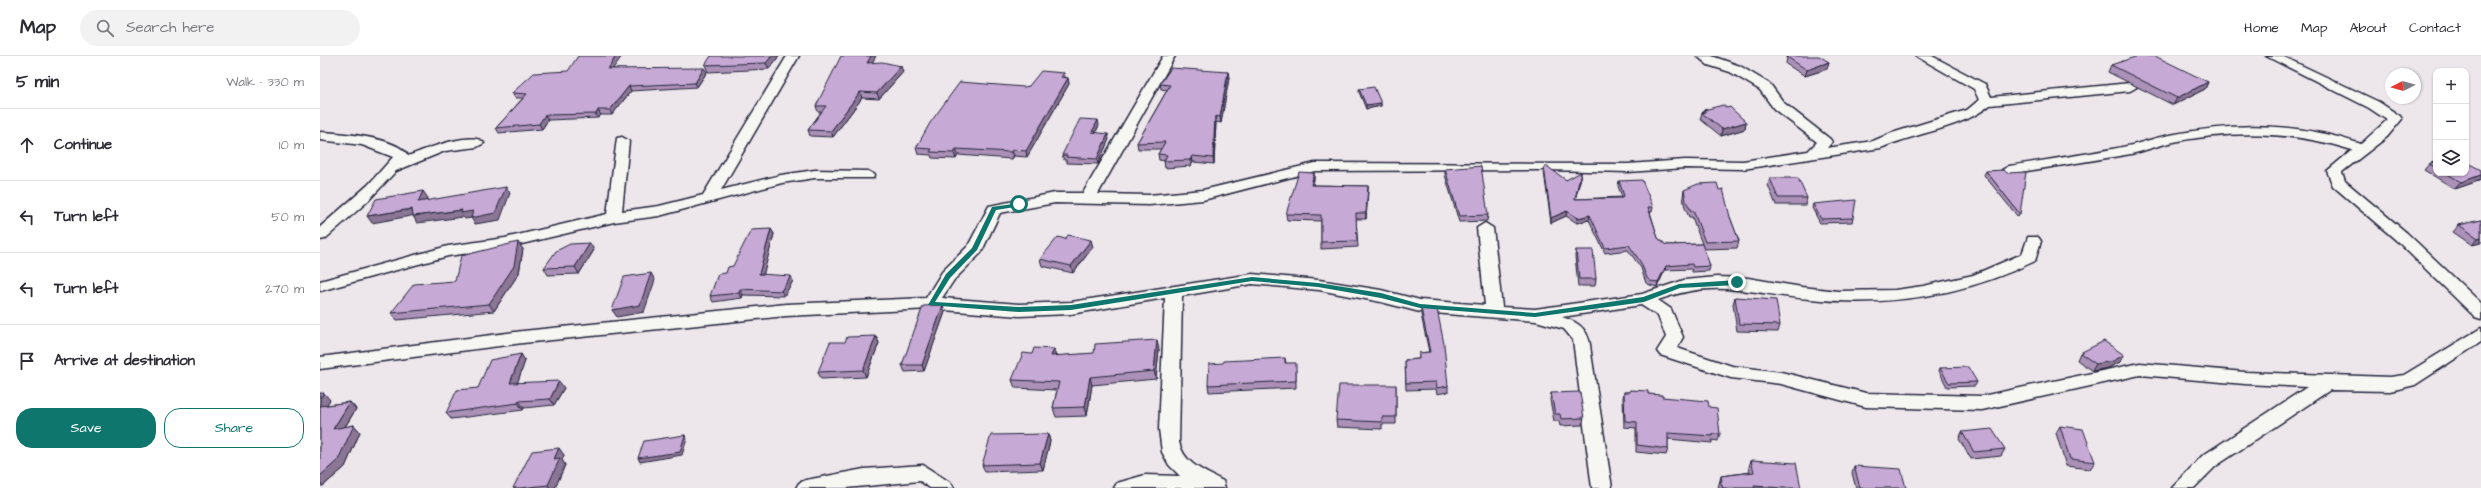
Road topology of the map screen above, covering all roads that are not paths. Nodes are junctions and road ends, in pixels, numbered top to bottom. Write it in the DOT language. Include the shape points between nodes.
graph roads {
  1 [pos="793,56"];
  2 [pos="1168,56"];
  3 [pos="1703,56"];
  4 [pos="1922,56"];
  5 [pos="2272,56"];
  6 [pos="2130,87"];
  7 [pos="1986,101"];
  8 [pos="320,136"];
  9 [pos="622,141"];
  10 [pos="477,143"];
  11 [pos="2361,149"];
  12 [pos="1811,156"];
  13 [pos="392,169"];
  14 [pos="2009,170"];
  15 [pos="868,175"];
  16 [pos="708,198"];
  17 [pos="1088,198"];
  18 [pos="614,217"];
  19 [pos="1485,228"];
  20 [pos="320,235"];
  21 [pos="2033,241"];
  22 [pos="320,286"];
  23 [pos="1174,291"];
  24 [pos="1644,300"];
  25 [pos="931,304"];
  26 [pos="1494,311"];
  27 [pos="2481,313"];
  28 [pos="1535,315"];
  29 [pos="2481,334"];
  30 [pos="320,363"];
  31 [pos="2336,382"];
  32 [pos="1219,487"];
  33 [pos="806,488"];
  34 [pos="944,488"];
  35 [pos="1124,488"];
  36 [pos="1602,488"];
  37 [pos="2182,488"];
  1 -- 16 [label="street"];
  2 -- 17 [label="street"];
  3 -- 12 [label="street" via="1713,62 1735,68 1765,87 1779,106 1825,142"];
  4 -- 7 [label="street" via="1980,87"];
  5 -- 11 [label="street" via="2374,105 2395,119 2386,132"];
  6 -- 7 [label="street"];
  7 -- 12 [label="street" via="1972,113 1876,145"];
  8 -- 13 [label="street" via="352,137 388,148 401,156"];
  9 -- 18 [label="street"];
  10 -- 13 [label="street" via="442,147"];
  11 -- 14 [label="street" via="2326,137 2282,130 2219,132 2169,139 2134,149"];
  11 -- 27 [label="street" via="2334,171 2338,183 2402,237"];
  12 -- 17 [label="street" via="1743,165 1685,164 1628,168 1315,167 1203,195 1149,200"];
  13 -- 20 [label="street"];
  15 -- 16 [label="street" via="799,175"];
  16 -- 18 [label="street" via="658,211"];
  17 -- 25 [label="street" via="1055,198 994,209 975,249 948,276"];
  18 -- 22 [label="street" via="505,243 448,251"];
  19 -- 26 [label="street"];
  21 -- 24 [label="street" via="2029,257 2014,266 1977,280 1934,289 1883,296 1812,294 1737,282 1679,286"];
  23 -- 25 [label="street" via="1071,308 1019,310"];
  23 -- 26 [label="street" via="1252,279 1318,285 1420,306"];
  23 -- 32 [label="street" via="1169,450 1182,468"];
  24 -- 28 [label="street"];
  24 -- 31 [label="street" via="1665,312 1674,337 1666,351 1731,372 1781,378 1866,400 1982,403 2140,369 2245,378"];
  25 -- 30 [label="street" via="786,310 523,337"];
  26 -- 28 [label="street"];
  28 -- 36 [label="street" via="1570,325 1582,339"];
  29 -- 31 [label="street" via="2409,380 2376,384"];
  31 -- 37 [label="street" via="2324,385 2209,461"];
  32 -- 35 [label="street" via="1170,483 1131,485"];
  33 -- 34 [label="street" via="864,477 924,473"];
}
